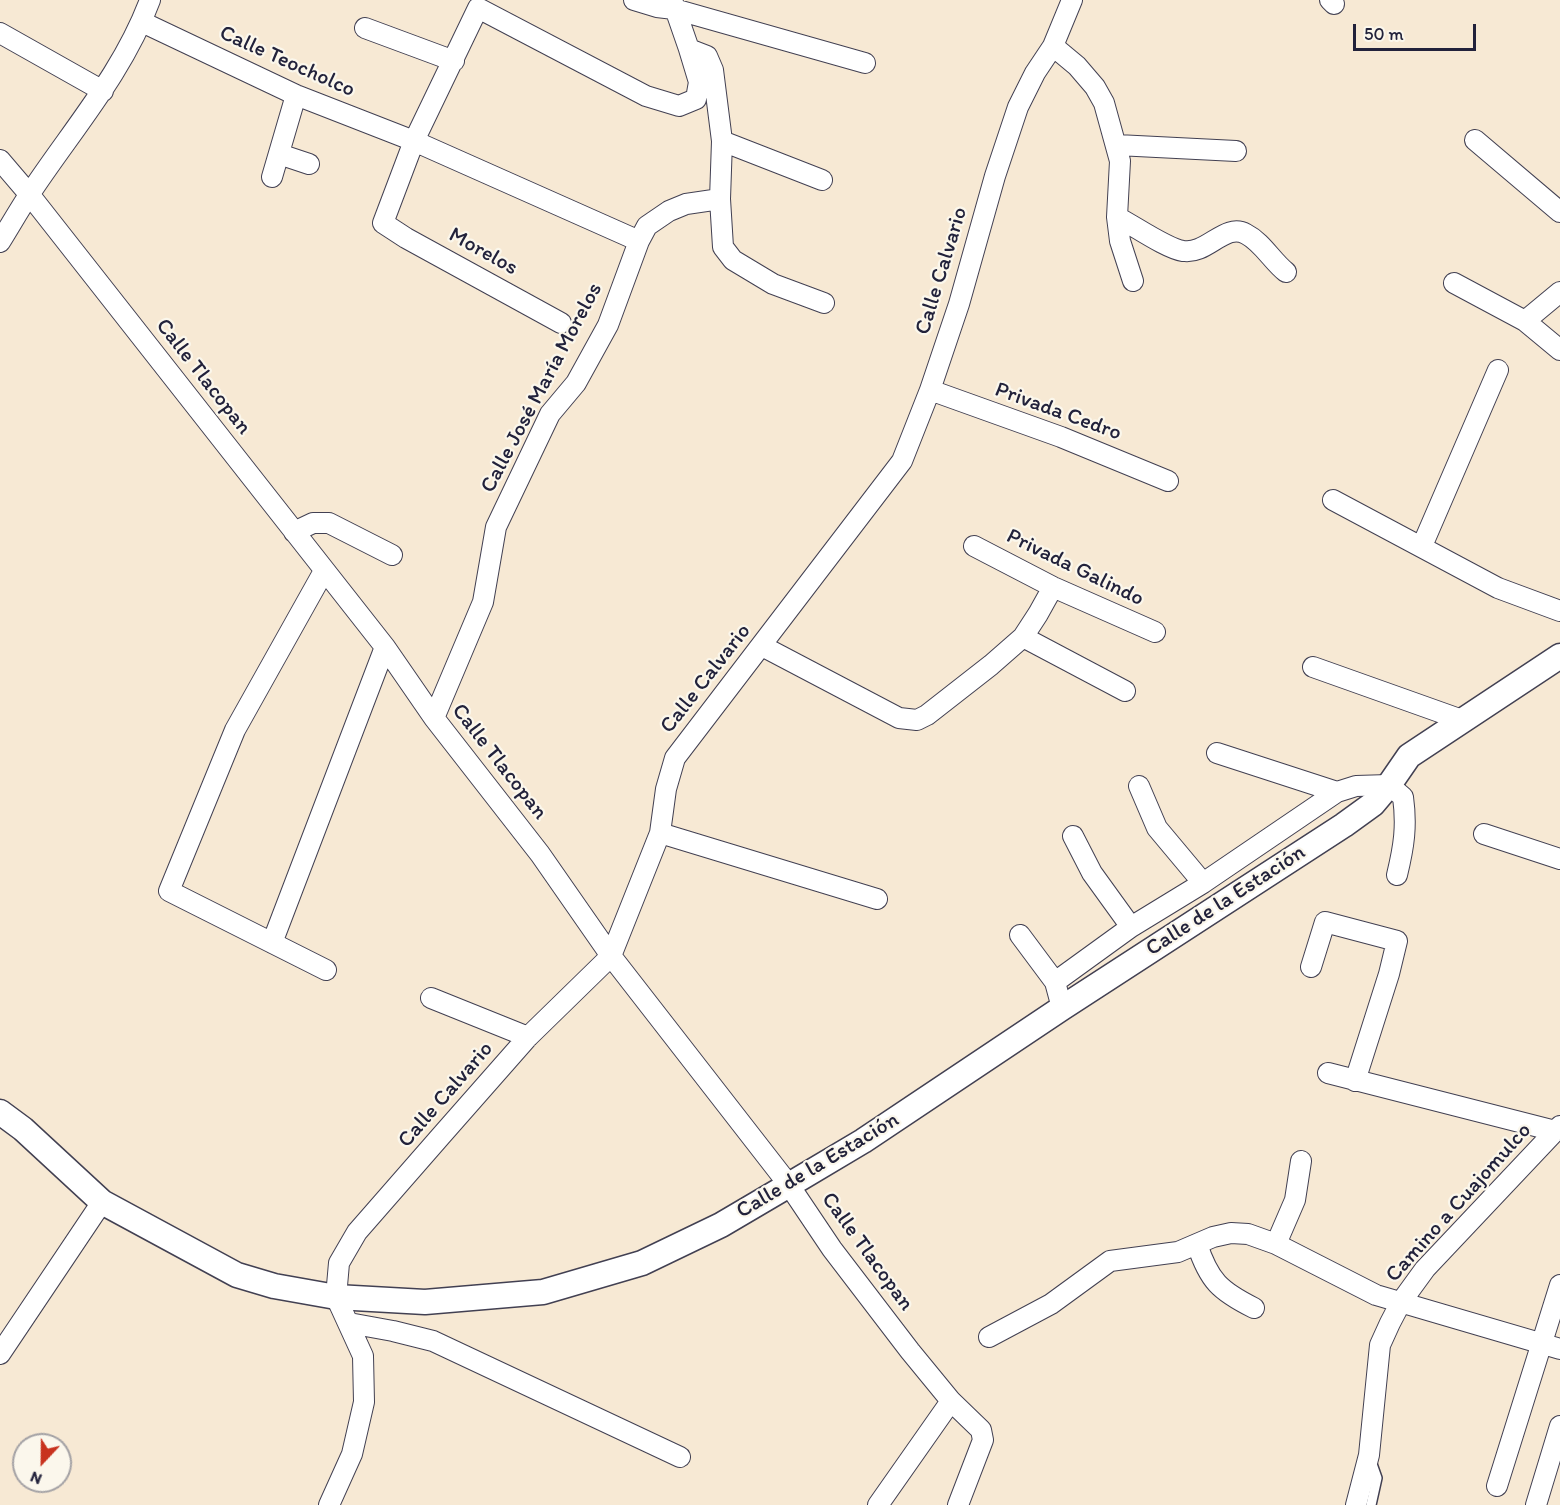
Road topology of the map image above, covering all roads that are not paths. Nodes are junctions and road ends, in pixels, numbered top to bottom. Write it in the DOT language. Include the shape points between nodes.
graph roads {
  1 [pos="150,0"];
  2 [pos="634,0"];
  3 [pos="1072,0"];
  4 [pos="673,4"];
  5 [pos="142,22"];
  6 [pos="365,28"];
  7 [pos="0,33"];
  8 [pos="1053,46"];
  9 [pos="689,49"];
  10 [pos="454,61"];
  11 [pos="865,63"];
  12 [pos="103,91"];
  13 [pos="296,95"];
  14 [pos="1475,140"];
  15 [pos="414,141"];
  16 [pos="722,141"];
  17 [pos="1117,145"];
  18 [pos="1236,151"];
  19 [pos="279,154"];
  20 [pos="0,160"];
  21 [pos="309,164"];
  22 [pos="272,177"];
  23 [pos="822,180"];
  24 [pos="29,194"];
  25 [pos="720,199"];
  26 [pos="1560,212"];
  27 [pos="1117,217"];
  28 [pos="639,241"];
  29 [pos="0,242"];
  30 [pos="1286,272"];
  31 [pos="1133,281"];
  32 [pos="1454,283"];
  33 [pos="1560,292"];
  34 [pos="824,303"];
  35 [pos="1525,321"];
  36 [pos="561,323"];
  37 [pos="1560,350"];
  38 [pos="1498,370"];
  39 [pos="930,390"];
  40 [pos="1168,482"];
  41 [pos="1333,500"];
  42 [pos="294,532"];
  43 [pos="974,546"];
  44 [pos="1422,546"];
  45 [pos="392,555"];
  46 [pos="324,570"];
  47 [pos="1053,587"];
  48 [pos="1560,611"];
  49 [pos="1155,632"];
  50 [pos="1023,637"];
  51 [pos="762,646"];
  52 [pos="385,647"];
  53 [pos="1560,656"];
  54 [pos="1313,667"];
  55 [pos="1125,691"];
  56 [pos="434,718"];
  57 [pos="1462,720"];
  58 [pos="1217,753"];
  59 [pos="1389,785"];
  60 [pos="1139,786"];
  61 [pos="1337,792"];
  62 [pos="660,833"];
  63 [pos="1484,834"];
  64 [pos="1072,836"];
  65 [pos="1560,859"];
  66 [pos="1397,875"];
  67 [pos="1203,883"];
  68 [pos="877,899"];
  69 [pos="1131,927"];
  70 [pos="1020,935"];
  71 [pos="272,943"];
  72 [pos="611,956"];
  73 [pos="1311,966"];
  74 [pos="326,970"];
  75 [pos="1055,982"];
  76 [pos="431,998"];
  77 [pos="1062,1008"];
  78 [pos="528,1037"];
  79 [pos="1328,1073"];
  80 [pos="1355,1081"];
  81 [pos="0,1112"];
  82 [pos="1558,1129"];
  83 [pos="1300,1161"];
  84 [pos="789,1185"];
  85 [pos="102,1202"];
  86 [pos="1197,1244"];
  87 [pos="1276,1244"];
  88 [pos="1560,1285"];
  89 [pos="336,1297"];
  90 [pos="1401,1302"];
  91 [pos="1254,1308"];
  92 [pos="349,1323"];
  93 [pos="989,1337"];
  94 [pos="1551,1347"];
  95 [pos="0,1354"];
  96 [pos="951,1401"];
  97 [pos="1560,1426"];
  98 [pos="1369,1455"];
  99 [pos="680,1457"];
  100 [pos="1497,1486"];
  101 [pos="329,1505"];
  102 [pos="878,1505"];
  103 [pos="958,1505"];
  104 [pos="1356,1505"];
  105 [pos="1371,1505"];
  106 [pos="1536,1505"];
  1 -- 5 [label="street"];
  2 -- 4 [label="street" via="657,7"];
  3 -- 8 [label="street, Calle Calvario"];
  4 -- 9 [label="street"];
  4 -- 11 [label="street"];
  5 -- 12 [label="street"];
  5 -- 13 [label="street, Calle Teocholco"];
  6 -- 10 [label="street"];
  7 -- 12 [label="street"];
  8 -- 17 [label="street" via="1095,87"];
  8 -- 39 [label="street, Calle Calvario" via="1018,107"];
  9 -- 10 [label="street" via="699,82 696,99 679,106 646,96 478,8"];
  9 -- 16 [label="street" via="707,56 713,70"];
  10 -- 15 [label="street"];
  12 -- 24 [label="street"];
  13 -- 15 [label="street, Calle Teocholco"];
  13 -- 19 [label="street"];
  14 -- 26 [label="street"];
  15 -- 28 [label="street, Calle Teocholco"];
  15 -- 36 [label="street, Morelos" via="383,223"];
  16 -- 23 [label="street"];
  16 -- 25 [label="street"];
  17 -- 18 [label="street"];
  17 -- 27 [label="street"];
  19 -- 21 [label="street"];
  19 -- 22 [label="street"];
  20 -- 24 [label="street, Calle Tlacopan"];
  24 -- 29 [label="street"];
  24 -- 42 [label="street, Calle Tlacopan"];
  25 -- 28 [label="street, Calle José María Morelos" via="669,211 647,226"];
  25 -- 34 [label="street" via="723,247 733,260 773,284"];
  27 -- 30 [label="street" via="1181,251 1199,251 1232,231 1245,233"];
  27 -- 31 [label="street"];
  28 -- 56 [label="street, Calle José María Morelos" via="608,325 576,383 550,414 496,527 483,602"];
  32 -- 35 [label="street"];
  33 -- 35 [label="street"];
  35 -- 37 [label="street"];
  38 -- 44 [label="street"];
  39 -- 40 [label="street, Privada Cedro"];
  39 -- 51 [label="street, Calle Calvario" via="902,461"];
  41 -- 44 [label="street"];
  42 -- 45 [label="street" via="313,523 329,523"];
  42 -- 46 [label="street, Calle Tlacopan"];
  43 -- 47 [label="street, Privada Galindo"];
  44 -- 48 [label="street" via="1498,588"];
  46 -- 52 [label="street, Calle Tlacopan"];
  46 -- 71 [label="street" via="235,730 169,891"];
  47 -- 49 [label="street, Privada Galindo"];
  47 -- 50 [label="street"];
  50 -- 51 [label="street" via="927,715 909,721"];
  50 -- 55 [label="street"];
  51 -- 62 [label="street, Calle Calvario" via="675,758"];
  52 -- 56 [label="street, Calle Tlacopan"];
  52 -- 71 [label="street"];
  53 -- 57 [label="street, Calle de la Estación"];
  54 -- 57 [label="street"];
  56 -- 72 [label="street, Calle Tlacopan" via="540,854"];
  57 -- 59 [label="street, Calle de la Estación" via="1409,756"];
  58 -- 61 [label="street"];
  59 -- 61 [label="street" via="1356,786"];
  59 -- 66 [label="street" via="1403,797 1407,820"];
  59 -- 77 [label="street, Calle de la Estación" via="1373,804 1344,825"];
  60 -- 67 [label="street" via="1157,828"];
  61 -- 67 [label="street"];
  62 -- 68 [label="street"];
  62 -- 72 [label="street, Calle Calvario"];
  63 -- 65 [label="street"];
  64 -- 69 [label="street" via="1092,873"];
  67 -- 69 [label="street"];
  69 -- 75 [label="street"];
  70 -- 75 [label="street"];
  71 -- 74 [label="street"];
  72 -- 78 [label="street, Calle Calvario"];
  72 -- 84 [label="street, Calle Tlacopan"];
  73 -- 80 [label="street" via="1325,922 1396,941"];
  75 -- 77 [label="street"];
  76 -- 78 [label="street"];
  77 -- 84 [label="street, Calle de la Estación" via="863,1141"];
  78 -- 89 [label="street, Calle Calvario" via="357,1232 339,1263"];
  79 -- 80 [label="street"];
  80 -- 82 [label="street"];
  81 -- 85 [label="street, Calle de la Estación"];
  82 -- 90 [label="street, Camino a Cuajomulco" via="1425,1269"];
  83 -- 87 [label="street" via="1295,1200"];
  84 -- 89 [label="street, Calle de la Estación" via="721,1225 642,1263 543,1292 425,1302"];
  84 -- 96 [label="street, Calle Tlacopan" via="832,1249"];
  85 -- 89 [label="street, Calle de la Estación" via="237,1275"];
  85 -- 95 [label="street"];
  86 -- 87 [label="street" via="1231,1233 1248,1234"];
  86 -- 91 [label="street" via="1205,1267 1219,1285 1233,1298"];
  86 -- 93 [label="street" via="1178,1251 1110,1261 1051,1304"];
  87 -- 90 [label="street" via="1376,1295"];
  88 -- 94 [label="street"];
  89 -- 92 [label="street"];
  90 -- 94 [label="street"];
  90 -- 98 [label="street, Camino a Cuajomulco" via="1380,1345"];
  92 -- 99 [label="street" via="433,1341"];
  92 -- 101 [label="street" via="363,1356 364,1402 352,1454"];
  94 -- 100 [label="street"];
  96 -- 102 [label="street"];
  96 -- 103 [label="street, Calle Tlacopan" via="983,1435"];
  97 -- 106 [label="street"];
  98 -- 104 [label="street, Camino a Cuajomulco"];
  98 -- 105 [label="lane" via="1377,1478"];
}
